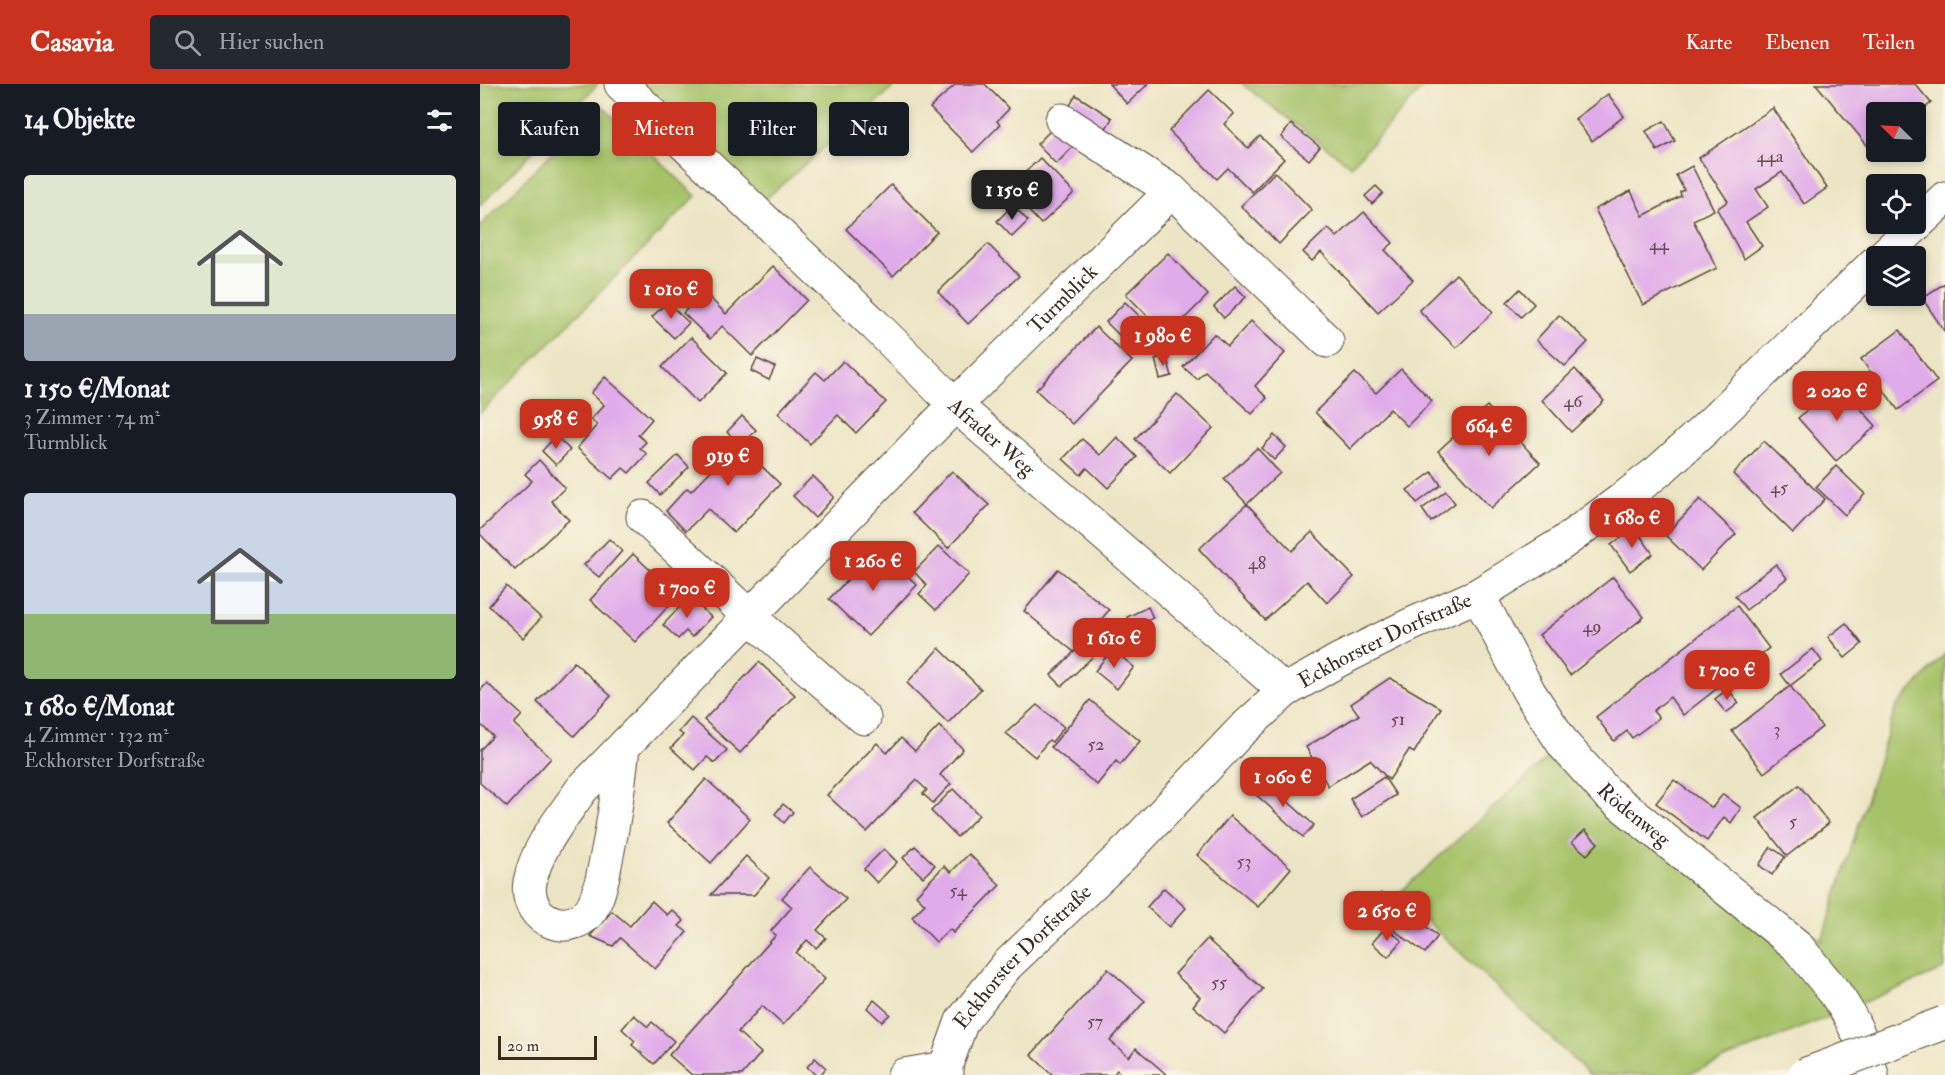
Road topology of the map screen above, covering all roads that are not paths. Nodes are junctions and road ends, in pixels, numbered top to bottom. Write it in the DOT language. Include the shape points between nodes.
graph roads {
  1 [pos="621,84"];
  2 [pos="1062,120"];
  3 [pos="1172,191"];
  4 [pos="1945,198"];
  5 [pos="1894,246"];
  6 [pos="1866,272"];
  7 [pos="1327,341"];
  8 [pos="955,405"];
  9 [pos="643,517"];
  10 [pos="1478,595"];
  11 [pos="750,617"];
  12 [pos="1285,691"];
  13 [pos="864,718"];
  14 [pos="623,747"];
  15 [pos="1945,1023"];
  16 [pos="946,1071"];
  17 [pos="904,1075"];
  18 [pos="1804,1075"];
  19 [pos="1872,1075"];
  1 -- 8 [label="street, Afrader Weg"];
  2 -- 3 [label="street"];
  3 -- 7 [label="street"];
  3 -- 8 [label="street, Turmblick"];
  4 -- 5 [label="street"];
  6 -- 10 [label="street, Eckhorster Dorfstraße" via="1661,470 1561,544"];
  8 -- 11 [label="street, Turmblick"];
  8 -- 12 [label="street, Afrader Weg"];
  9 -- 11 [label="street"];
  10 -- 12 [label="street, Eckhorster Dorfstraße" via="1339,660"];
  10 -- 19 [label="street, Rödenweg" via="1529,692 1563,745 1607,793 1796,945 1848,1010"];
  11 -- 13 [label="street"];
  11 -- 14 [label="street, Turmblick"];
  12 -- 16 [label="street, Eckhorster Dorfstraße" via="1008,965 962,1022"];
  14 -- 14 [label="street, Turmblick" via="601,886 593,906 579,922 559,925 532,906 530,883 543,847 581,790"];
  15 -- 18 [label="street, bridge"];
  16 -- 17 [label="street"];
}
